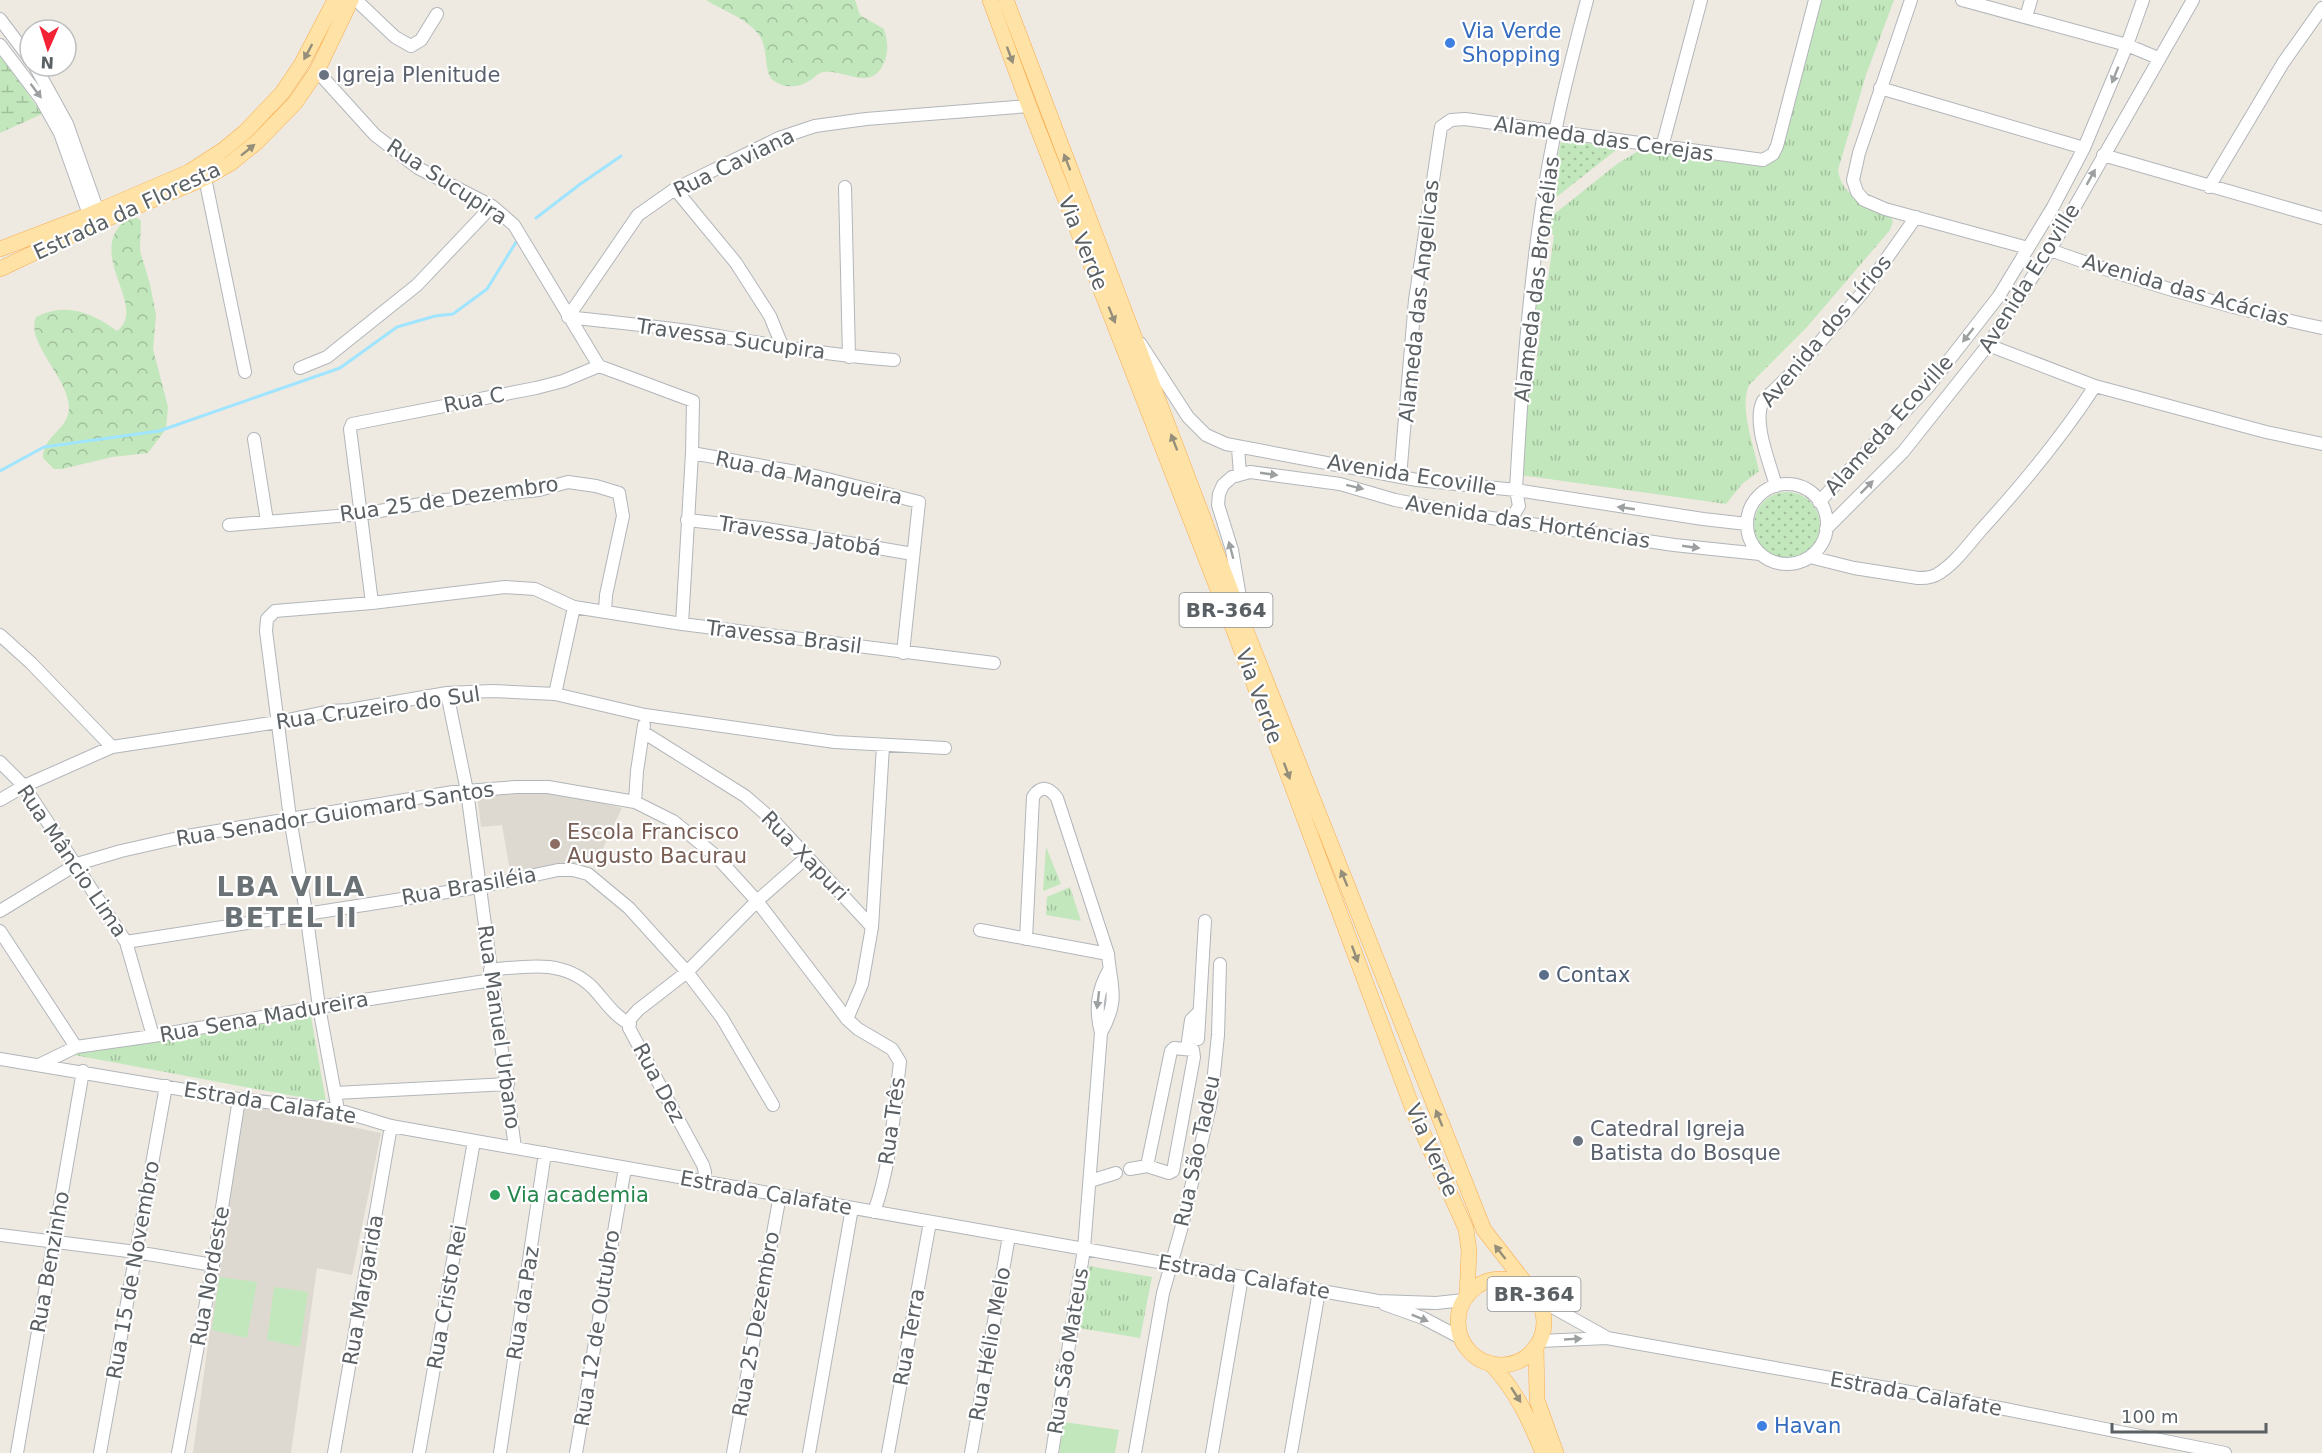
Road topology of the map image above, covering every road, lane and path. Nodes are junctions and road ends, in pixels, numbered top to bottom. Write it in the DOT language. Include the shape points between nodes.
graph roads {
  1 [pos="334,0"];
  2 [pos="351,0"];
  3 [pos="356,0"];
  4 [pos="990,0"];
  5 [pos="1006,0"];
  6 [pos="1587,0"];
  7 [pos="1701,0"];
  8 [pos="1815,0"];
  9 [pos="1911,0"];
  10 [pos="1962,0"];
  11 [pos="2031,0"];
  12 [pos="2143,0"];
  13 [pos="2193,0"];
  14 [pos="2322,8"];
  15 [pos="436,14"];
  16 [pos="2026,17"];
  17 [pos="0,19"];
  18 [pos="18,43"];
  19 [pos="0,45"];
  20 [pos="2127,45"];
  21 [pos="2158,58"];
  22 [pos="317,71"];
  23 [pos="42,78"];
  24 [pos="1880,88"];
  25 [pos="1029,106"];
  26 [pos="1440,127"];
  27 [pos="1555,132"];
  28 [pos="1662,147"];
  29 [pos="2084,148"];
  30 [pos="2103,155"];
  31 [pos="205,178"];
  32 [pos="845,187"];
  33 [pos="2209,187"];
  34 [pos="675,189"];
  35 [pos="492,206"];
  36 [pos="2320,214"];
  37 [pos="1916,217"];
  38 [pos="95,218"];
  39 [pos="2028,248"];
  40 [pos="0,249"];
  41 [pos="2050,250"];
  42 [pos="0,269"];
  43 [pos="568,317"];
  44 [pos="2322,328"];
  45 [pos="1133,332"];
  46 [pos="1988,345"];
  47 [pos="783,348"];
  48 [pos="849,357"];
  49 [pos="894,360"];
  50 [pos="599,366"];
  51 [pos="300,368"];
  52 [pos="245,372"];
  53 [pos="2095,386"];
  54 [pos="254,439"];
  55 [pos="2322,444"];
  56 [pos="1238,448"];
  57 [pos="692,453"];
  58 [pos="1299,457"];
  59 [pos="1240,474"];
  60 [pos="1400,477"];
  61 [pos="1297,478"];
  62 [pos="1418,480"];
  63 [pos="1776,486"];
  64 [pos="1516,490"];
  65 [pos="1405,502"];
  66 [pos="1819,502"];
  67 [pos="361,514"];
  68 [pos="687,520"];
  69 [pos="1510,520"];
  70 [pos="267,521"];
  71 [pos="1747,524"];
  72 [pos="229,525"];
  73 [pos="1826,529"];
  74 [pos="913,554"];
  75 [pos="1761,554"];
  76 [pos="1810,557"];
  77 [pos="372,603"];
  78 [pos="574,608"];
  79 [pos="605,612"];
  80 [pos="682,624"];
  81 [pos="1245,628"];
  82 [pos="0,635"];
  83 [pos="903,653"];
  84 [pos="994,663"];
  85 [pos="447,693"];
  86 [pos="555,694"];
  87 [pos="645,715"];
  88 [pos="278,722"];
  89 [pos="643,732"];
  90 [pos="883,746"];
  91 [pos="112,747"];
  92 [pos="945,748"];
  93 [pos="0,762"];
  94 [pos="24,786"];
  95 [pos="466,791"];
  96 [pos="0,800"];
  97 [pos="636,802"];
  98 [pos="290,819"];
  99 [pos="807,857"];
  100 [pos="77,864"];
  101 [pos="479,887"];
  102 [pos="757,901"];
  103 [pos="0,911"];
  104 [pos="306,912"];
  105 [pos="1205,921"];
  106 [pos="872,927"];
  107 [pos="980,930"];
  108 [pos="0,931"];
  109 [pos="1026,939"];
  110 [pos="126,942"];
  111 [pos="1108,954"];
  112 [pos="1220,964"];
  113 [pos="687,972"];
  114 [pos="491,975"];
  115 [pos="319,1007"];
  116 [pos="1199,1012"];
  117 [pos="847,1019"];
  118 [pos="630,1024"];
  119 [pos="153,1036"];
  120 [pos="1198,1039"];
  121 [pos="76,1047"];
  122 [pos="1187,1048"];
  123 [pos="0,1059"];
  124 [pos="39,1065"];
  125 [pos="83,1071"];
  126 [pos="508,1084"];
  127 [pos="166,1086"];
  128 [pos="335,1093"];
  129 [pos="239,1099"];
  130 [pos="773,1105"];
  131 [pos="338,1110"];
  132 [pos="392,1126"];
  133 [pos="474,1141"];
  134 [pos="515,1148"];
  135 [pos="545,1153"];
  136 [pos="1147,1166"];
  137 [pos="625,1167"];
  138 [pos="1130,1169"];
  139 [pos="1116,1173"];
  140 [pos="1090,1180"];
  141 [pos="703,1181"];
  142 [pos="780,1195"];
  143 [pos="852,1208"];
  144 [pos="874,1212"];
  145 [pos="930,1222"];
  146 [pos="0,1235"];
  147 [pos="1009,1236"];
  148 [pos="54,1242"];
  149 [pos="1084,1249"];
  150 [pos="136,1252"];
  151 [pos="213,1264"];
  152 [pos="1170,1264"];
  153 [pos="1242,1277"];
  154 [pos="1319,1291"];
  155 [pos="1534,1294"];
  156 [pos="1465,1298"];
  157 [pos="1378,1301"];
  158 [pos="1461,1338"];
  159 [pos="1607,1338"];
  160 [pos="1538,1343"];
  161 [pos="1490,1363"];
  162 [pos="1540,1428"];
  163 [pos="16,1453"];
  164 [pos="100,1453"];
  165 [pos="178,1453"];
  166 [pos="334,1453"];
  167 [pos="419,1453"];
  168 [pos="500,1453"];
  169 [pos="576,1453"];
  170 [pos="733,1453"];
  171 [pos="809,1453"];
  172 [pos="888,1453"];
  173 [pos="971,1453"];
  174 [pos="1052,1453"];
  175 [pos="1135,1453"];
  176 [pos="1212,1453"];
  177 [pos="1291,1453"];
  178 [pos="1543,1453"];
  179 [pos="1556,1453"];
  180 [pos="2225,1453"];
  1 -- 38 [label="main road, Estrada da Floresta, one-way" via="302,65 245,132 189,172"];
  2 -- 22 [label="main road, Estrada da Floresta"];
  3 -- 15 [label="street" via="395,37 411,46 421,40"];
  4 -- 25 [label="main road, Via Verde / BR-364, one-way"];
  45 -- 5 [label="main road, Via Verde / BR-364, one-way"];
  6 -- 27 [label="street, Alameda das Bromélias"];
  7 -- 28 [label="street"];
  8 -- 28 [label="street, Alameda das Cerejas" via="1777,146 1769,158 1752,160"];
  9 -- 24 [label="street"];
  10 -- 16 [label="street"];
  11 -- 16 [label="street"];
  12 -- 20 [label="street, Alameda Ecoville"];
  13 -- 21 [label="street, Avenida Ecoville"];
  14 -- 33 [label="street" via="2283,63"];
  16 -- 20 [label="street"];
  17 -- 18 [label="street"];
  19 -- 38 [label="street, one-way" via="41,99 60,133"];
  20 -- 21 [label="street"];
  20 -- 29 [label="street, Alameda Ecoville, one-way"];
  21 -- 30 [label="street, Avenida Ecoville"];
  31 -- 22 [label="main road, Estrada da Floresta, one-way" via="256,142 295,104"];
  22 -- 35 [label="street, Rua Sucupira" via="375,135 418,168"];
  23 -- 38 [label="street" via="67,124"];
  24 -- 29 [label="street"];
  24 -- 37 [label="street" via="1856,164 1854,187 1864,200"];
  25 -- 34 [label="street, Rua Caviana" via="815,126 779,138"];
  25 -- 156 [label="main road, Via Verde / BR-364, one-way" via="1236,633 1417,1120 1466,1229 1469,1251"];
  26 -- 27 [label="street, Alameda das Cerejas" via="1451,120 1465,119"];
  26 -- 60 [label="street, Alameda das Angelicas" via="1415,300"];
  27 -- 28 [label="street, Alameda das Cerejas"];
  27 -- 64 [label="street, Alameda das Bromélias" via="1526,334"];
  29 -- 39 [label="street, Alameda Ecoville"];
  30 -- 33 [label="street"];
  41 -- 30 [label="street, Avenida Ecoville, one-way"];
  31 -- 38 [label="main road, Estrada da Floresta"];
  31 -- 52 [label="street"];
  32 -- 48 [label="street"];
  33 -- 36 [label="street"];
  34 -- 43 [label="street, Rua Caviana" via="638,215"];
  34 -- 47 [label="street" via="741,272 770,316"];
  35 -- 43 [label="street, Rua Sucupira" via="514,225"];
  35 -- 51 [label="street" via="417,285 327,357"];
  37 -- 39 [label="street"];
  37 -- 63 [label="street, Avenida dos Lírios" via="1863,292 1760,407 1760,425"];
  38 -- 40 [label="main road, Estrada da Floresta"];
  38 -- 42 [label="main road, Estrada da Floresta"];
  39 -- 66 [label="street, Alameda Ecoville, one-way" via="1999,296 1928,387"];
  41 -- 44 [label="street, Avenida das Acácias" via="2186,294"];
  41 -- 46 [label="street, Avenida Ecoville"];
  43 -- 47 [label="street, Travessa Sucupira"];
  43 -- 50 [label="street, Rua Sucupira"];
  45 -- 56 [label="street, Avenida Ecoville" via="1194,423 1206,435"];
  81 -- 45 [label="main road, Via Verde / BR-364, one-way"];
  46 -- 53 [label="street"];
  73 -- 46 [label="street, Avenida Ecoville, one-way" via="1903,452"];
  47 -- 48 [label="street, Travessa Sucupira"];
  48 -- 49 [label="street, Travessa Sucupira"];
  50 -- 57 [label="street" via="693,401"];
  50 -- 67 [label="street, Rua C" via="536,388 352,424"];
  53 -- 55 [label="street"];
  53 -- 76 [label="street" via="2015,491 1937,574 1918,578"];
  54 -- 70 [label="street"];
  56 -- 58 [label="street, Avenida Ecoville"];
  56 -- 59 [label="street"];
  57 -- 68 [label="street"];
  57 -- 74 [label="street, Rua da Mangueira" via="807,474 918,502"];
  58 -- 60 [label="street, Avenida Ecoville"];
  58 -- 61 [label="street"];
  59 -- 61 [label="street, Avenida das Horténcias, one-way"];
  81 -- 59 [label="street, Via Verde, one-way" via="1232,550 1218,505 1223,485"];
  60 -- 62 [label="street, Avenida Ecoville"];
  61 -- 65 [label="street, Avenida das Horténcias, one-way" via="1340,484"];
  62 -- 64 [label="street, Avenida Ecoville"];
  62 -- 65 [label="street" via="1405,488"];
  63 -- 66 [label="street" via="1802,488"];
  63 -- 71 [label="street" via="1754,500"];
  64 -- 69 [label="street, Alameda das Bromélias" via="1519,506"];
  71 -- 64 [label="street, Avenida Ecoville, one-way"];
  65 -- 69 [label="street, Avenida das Horténcias"];
  66 -- 73 [label="street"];
  67 -- 70 [label="street, Rua 25 de Dezembro"];
  67 -- 77 [label="street"];
  67 -- 79 [label="street, Rua 25 de Dezembro" via="539,490 567,482 620,493 623,516"];
  68 -- 74 [label="street, Travessa Jatobá" via="761,528"];
  68 -- 80 [label="street"];
  69 -- 75 [label="street, Avenida das Horténcias, one-way"];
  70 -- 72 [label="street, Rua 25 de Dezembro"];
  71 -- 75 [label="street" via="1753,546"];
  73 -- 76 [label="street" via="1824,540"];
  74 -- 83 [label="street, Rua da Mangueira"];
  75 -- 76 [label="street, Avenida das Horténcias" via="1785,564"];
  77 -- 78 [label="street, Travessa Brasil" via="505,587 535,589"];
  77 -- 88 [label="street, Travessa Brasil" via="275,611 267,619"];
  78 -- 79 [label="street, Travessa Brasil"];
  78 -- 86 [label="street"];
  79 -- 80 [label="street, Travessa Brasil"];
  80 -- 83 [label="street, Travessa Brasil"];
  155 -- 81 [label="main road, Via Verde / BR-364, one-way" via="1484,1230"];
  82 -- 91 [label="street"];
  83 -- 84 [label="street, Travessa Brasil"];
  85 -- 86 [label="street, Rua Cruzeiro do Sul"];
  85 -- 88 [label="street, Rua Cruzeiro do Sul"];
  85 -- 95 [label="street, Rua Manuel Urbano"];
  86 -- 87 [label="street, Rua Cruzeiro do Sul"];
  87 -- 89 [label="street"];
  87 -- 90 [label="street, Rua Cruzeiro do Sul"];
  88 -- 91 [label="street, Rua Cruzeiro do Sul"];
  88 -- 98 [label="street"];
  89 -- 97 [label="street"];
  89 -- 99 [label="street, Rua Xapuri" via="745,796"];
  90 -- 92 [label="street, Rua Cruzeiro do Sul"];
  90 -- 106 [label="street"];
  91 -- 94 [label="street, Rua Cruzeiro do Sul"];
  93 -- 94 [label="street, Rua Mâncio Lima"];
  94 -- 96 [label="street, Rua Cruzeiro do Sul"];
  94 -- 100 [label="street, Rua Mâncio Lima"];
  95 -- 97 [label="street, Rua Senador Guiomard Santos" via="543,786"];
  95 -- 98 [label="street, Rua Senador Guiomard Santos"];
  95 -- 101 [label="street, Rua Manuel Urbano"];
  97 -- 102 [label="street, Rua Senador Guiomard Santos" via="673,821 716,856"];
  98 -- 100 [label="street, Rua Senador Guiomard Santos" via="175,839"];
  98 -- 104 [label="street"];
  99 -- 102 [label="street, Rua Dez"];
  99 -- 106 [label="street, Rua Xapuri"];
  100 -- 103 [label="street, Rua Senador Guiomard Santos"];
  100 -- 110 [label="street, Rua Mâncio Lima"];
  101 -- 104 [label="street, Rua Brasiléia"];
  101 -- 113 [label="street, Rua Brasiléia" via="558,870 588,874 629,908"];
  101 -- 114 [label="street, Rua Manuel Urbano"];
  102 -- 113 [label="street, Rua Dez"];
  102 -- 117 [label="street, Rua Senador Guiomard Santos"];
  104 -- 110 [label="street, Rua Brasiléia"];
  104 -- 115 [label="street"];
  105 -- 116 [label="street"];
  106 -- 117 [label="street" via="862,984"];
  107 -- 109 [label="street"];
  108 -- 121 [label="street"];
  109 -- 111 [label="street"];
  109 -- 111 [label="street, Rua São Mateus" via="1033,797 1044,788 1052,790 1057,798"];
  110 -- 119 [label="street, Rua Mâncio Lima"];
  111 -- 140 [label="street, Rua São Mateus" via="1114,985 1109,1019 1101,1033"];
  112 -- 152 [label="street, Rua São Tadeu" via="1211,1102"];
  113 -- 118 [label="street, Rua Dez" via="638,1010"];
  113 -- 130 [label="street, Rua Brasiléia" via="722,1018"];
  114 -- 115 [label="street, Rua Sena Madureira"];
  114 -- 118 [label="street, Rua Sena Madureira" via="541,965 568,971 586,982"];
  114 -- 126 [label="street, Rua Manuel Urbano"];
  115 -- 119 [label="street, Rua Sena Madureira"];
  115 -- 128 [label="street"];
  116 -- 120 [label="street"];
  116 -- 122 [label="street" via="1191,1020"];
  117 -- 144 [label="street, Rua Três" via="892,1050 900,1062 886,1171"];
  118 -- 141 [label="street, Rua Dez" via="703,1166"];
  119 -- 121 [label="street, Rua Sena Madureira"];
  121 -- 124 [label="street, Rua Sena Madureira"];
  122 -- 136 [label="street" via="1171,1051"];
  122 -- 136 [label="street" via="1193,1050 1194,1057 1173,1171"];
  123 -- 124 [label="street, Estrada Calafate"];
  124 -- 125 [label="street, Estrada Calafate"];
  125 -- 127 [label="street, Estrada Calafate"];
  125 -- 148 [label="street, Rua Benzinho"];
  126 -- 128 [label="street"];
  126 -- 134 [label="street, Rua Manuel Urbano"];
  127 -- 129 [label="street, Estrada Calafate"];
  127 -- 150 [label="street, Rua 15 de Novembro"];
  128 -- 131 [label="street"];
  129 -- 131 [label="street, Estrada Calafate"];
  129 -- 151 [label="street, Rua Nordeste"];
  131 -- 132 [label="street, Estrada Calafate"];
  132 -- 133 [label="street, Estrada Calafate"];
  132 -- 166 [label="street, Rua Margarida"];
  133 -- 134 [label="street, Estrada Calafate"];
  133 -- 167 [label="street, Rua Cristo Rei"];
  134 -- 135 [label="street, Estrada Calafate"];
  135 -- 137 [label="street, Estrada Calafate"];
  135 -- 168 [label="street, Rua da Paz"];
  136 -- 138 [label="street"];
  137 -- 141 [label="street, Estrada Calafate"];
  137 -- 169 [label="street, Rua 12 de Outubro"];
  139 -- 140 [label="street"];
  140 -- 149 [label="street, Rua São Mateus"];
  141 -- 142 [label="street, Estrada Calafate"];
  142 -- 143 [label="street, Estrada Calafate"];
  142 -- 170 [label="street, Rua 25 Dezembro"];
  143 -- 144 [label="street, Estrada Calafate"];
  143 -- 171 [label="street"];
  144 -- 145 [label="street, Estrada Calafate"];
  145 -- 147 [label="street, Estrada Calafate"];
  145 -- 172 [label="street, Rua Terra"];
  146 -- 148 [label="street"];
  147 -- 149 [label="street, Estrada Calafate"];
  147 -- 173 [label="street, Rua Hélio Melo"];
  148 -- 150 [label="street"];
  148 -- 163 [label="street, Rua Benzinho"];
  149 -- 152 [label="street, Estrada Calafate"];
  149 -- 174 [label="street, Rua São Mateus"];
  150 -- 151 [label="street"];
  150 -- 164 [label="street, Rua 15 de Novembro"];
  151 -- 165 [label="street, Rua Nordeste"];
  152 -- 153 [label="street, Estrada Calafate"];
  152 -- 175 [label="street, Rua São Tadeu"];
  153 -- 154 [label="street, Estrada Calafate"];
  153 -- 176 [label="street"];
  154 -- 157 [label="street, Estrada Calafate"];
  154 -- 177 [label="street"];
  155 -- 156 [label="main road, BR-364" via="1518,1282 1504,1279 1477,1286"];
  155 -- 159 [label="street, Estrada Calafate"];
  155 -- 160 [label="main road, BR-364" via="1544,1320"];
  156 -- 157 [label="street, Estrada Calafate" via="1436,1303"];
  156 -- 158 [label="main road, BR-364" via="1459,1312"];
  157 -- 158 [label="street, Estrada Calafate, one-way"];
  158 -- 161 [label="main road, BR-364" via="1478,1358"];
  160 -- 159 [label="street, Estrada Calafate, one-way"];
  159 -- 180 [label="street, Estrada Calafate" via="2005,1409"];
  160 -- 161 [label="main road" via="1516,1362"];
  160 -- 162 [label="main road, BR-364" via="1536,1388"];
  161 -- 162 [label="main road, BR-364, one-way"];
  162 -- 178 [label="main road, BR-364"];
  162 -- 179 [label="main road, BR-364"];
}
